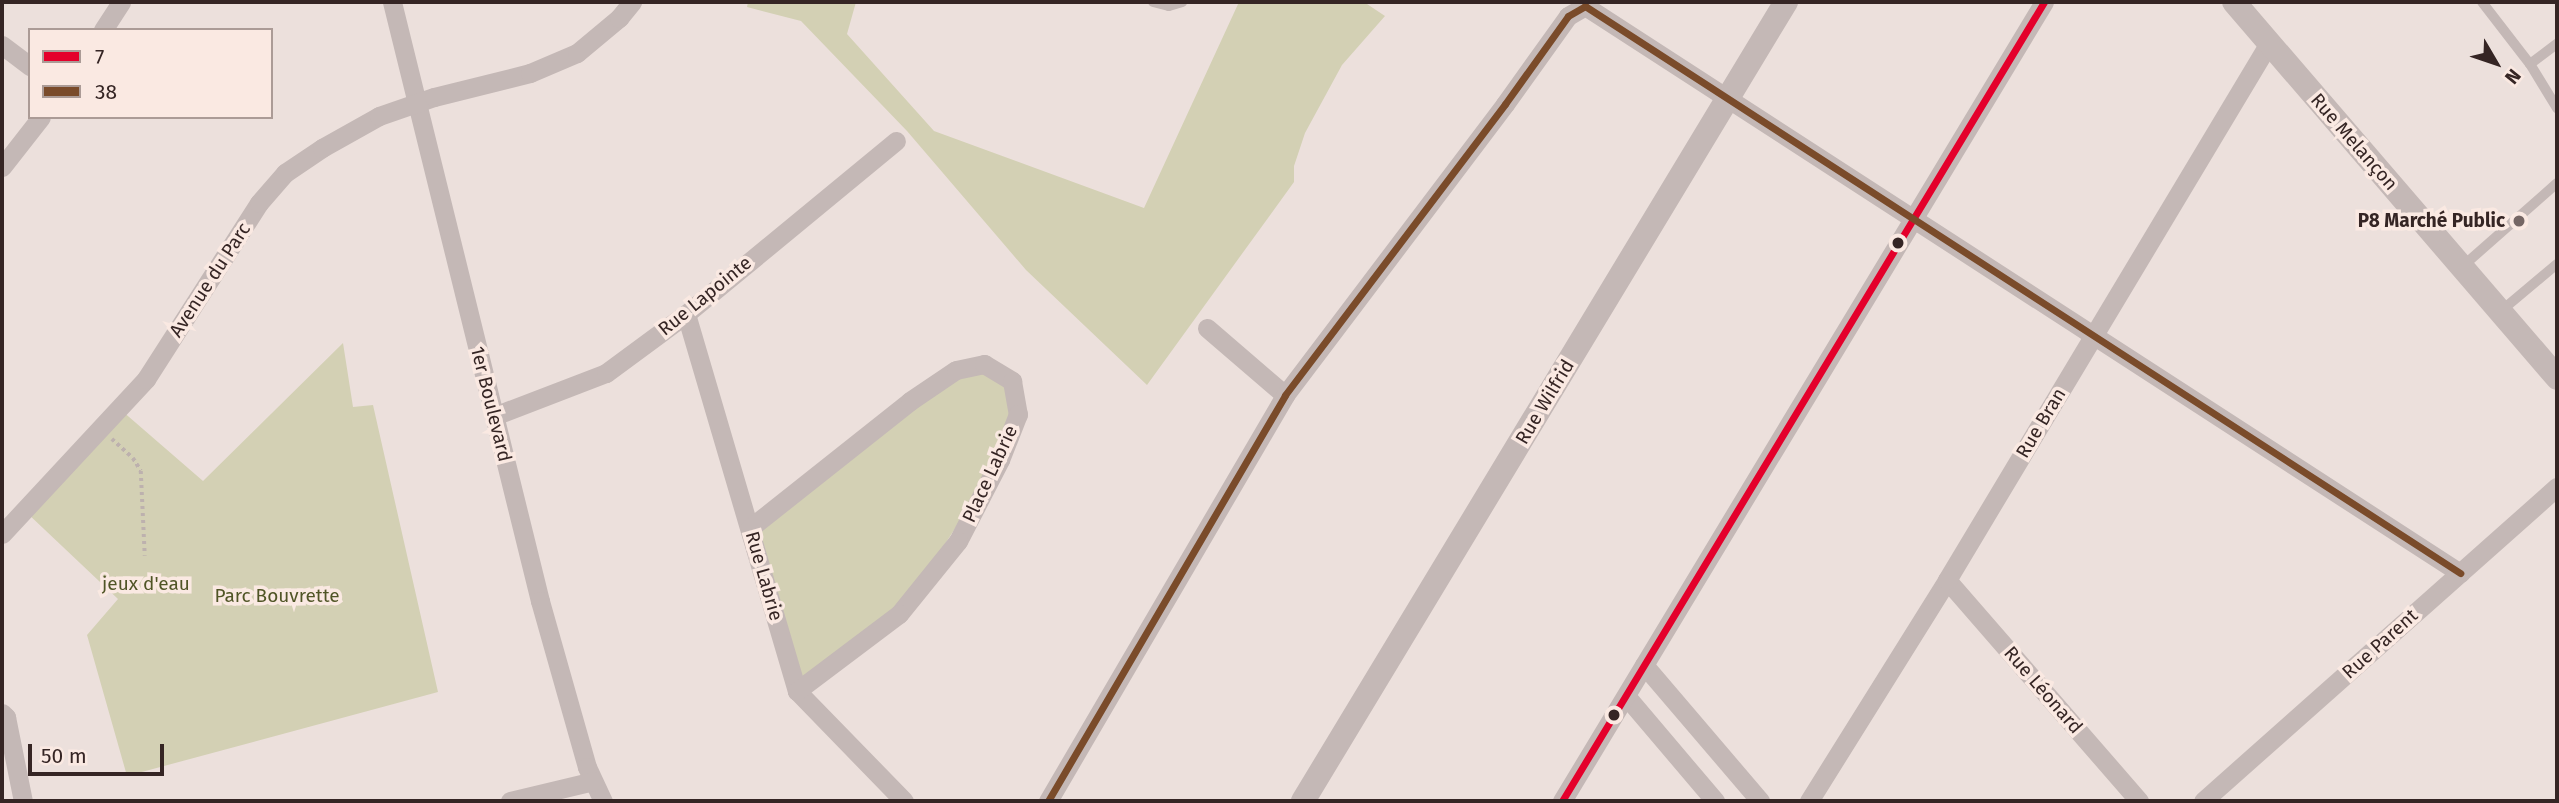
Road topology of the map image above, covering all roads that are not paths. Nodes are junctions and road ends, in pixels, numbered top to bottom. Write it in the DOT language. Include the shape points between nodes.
graph roads {
  1 [pos="121,2"];
  2 [pos="392,2"];
  3 [pos="632,2"];
  4 [pos="1153,2"];
  5 [pos="1182,2"];
  6 [pos="1786,2"];
  7 [pos="2044,2"];
  8 [pos="2234,2"];
  9 [pos="2482,2"];
  10 [pos="104,28"];
  11 [pos="2269,43"];
  12 [pos="2557,44"];
  13 [pos="2,45"];
  14 [pos="28,64"];
  15 [pos="2530,64"];
  16 [pos="1727,98"];
  17 [pos="417,103"];
  18 [pos="2557,108"];
  19 [pos="39,119"];
  20 [pos="895,141"];
  21 [pos="2,167"];
  22 [pos="2557,183"];
  23 [pos="1913,219"];
  24 [pos="2557,264"];
  25 [pos="2462,267"];
  26 [pos="2500,312"];
  27 [pos="686,313"];
  28 [pos="1207,328"];
  29 [pos="2093,335"];
  30 [pos="2557,378"];
  31 [pos="1284,395"];
  32 [pos="494,416"];
  33 [pos="2557,487"];
  34 [pos="35,499"];
  35 [pos="2,520"];
  36 [pos="750,528"];
  37 [pos="2,534"];
  38 [pos="2460,573"];
  39 [pos="1947,580"];
  40 [pos="1644,665"];
  41 [pos="797,691"];
  42 [pos="1626,696"];
  43 [pos="2,713"];
  44 [pos="593,781"];
  45 [pos="23,801"];
  46 [pos="510,801"];
  47 [pos="603,801"];
  48 [pos="904,801"];
  49 [pos="1048,801"];
  50 [pos="1303,801"];
  51 [pos="1563,801"];
  52 [pos="1715,801"];
  53 [pos="1760,801"];
  54 [pos="1809,801"];
  55 [pos="2139,801"];
  56 [pos="2203,801"];
  1 -- 10 [label="street"];
  2 -- 17 [label="street, 1er Boulevard"];
  3 -- 17 [label="street, Avenue du Parc" via="577,53 530,73"];
  4 -- 5 [label="lane" via="1169,6"];
  6 -- 16 [label="street, Rue Wilfrid"];
  7 -- 23 [label="street"];
  8 -- 11 [label="street, Rue Melançon"];
  9 -- 15 [label="lane"];
  11 -- 25 [label="street, Rue Melançon"];
  11 -- 29 [label="street, Rue Bran"];
  12 -- 15 [label="lane"];
  13 -- 14 [label="street"];
  15 -- 18 [label="lane"];
  16 -- 23 [label="street"];
  16 -- 31 [label="street" via="1585,6 1568,16"];
  16 -- 50 [label="street, Rue Wilfrid"];
  17 -- 32 [label="street, 1er Boulevard"];
  17 -- 34 [label="street, Avenue du Parc" via="379,117 285,173 259,203 146,379"];
  19 -- 21 [label="street"];
  20 -- 27 [label="street, Rue Lapointe"];
  22 -- 25 [label="lane"];
  23 -- 29 [label="street"];
  23 -- 40 [label="street"];
  24 -- 26 [label="lane"];
  25 -- 26 [label="street, Rue Melançon"];
  26 -- 30 [label="street, Rue Melançon"];
  27 -- 32 [label="street, Rue Lapointe" via="606,373"];
  27 -- 36 [label="street, Rue Labrie"];
  28 -- 31 [label="street"];
  29 -- 38 [label="street"];
  29 -- 39 [label="street, Rue Bran"];
  31 -- 49 [label="street"];
  32 -- 44 [label="street, 1er Boulevard" via="540,601"];
  33 -- 38 [label="street, Rue Parent"];
  34 -- 35 [label="street, Avenue du Parc"];
  34 -- 37 [label="street, Avenue du Parc"];
  36 -- 41 [label="street, Rue Labrie"];
  36 -- 41 [label="street, Place Labrie" via="956,370 984,364 1012,381 1018,414 958,541 900,614"];
  38 -- 56 [label="street, Rue Parent"];
  39 -- 54 [label="street, Rue Bran"];
  39 -- 55 [label="street, Rue Léonard"];
  40 -- 42 [label="street"];
  40 -- 53 [label="street"];
  41 -- 48 [label="street, Rue Labrie"];
  42 -- 51 [label="street"];
  42 -- 52 [label="street"];
  43 -- 45 [label="street"];
  44 -- 46 [label="street"];
  44 -- 47 [label="street, 1er Boulevard"];
}
